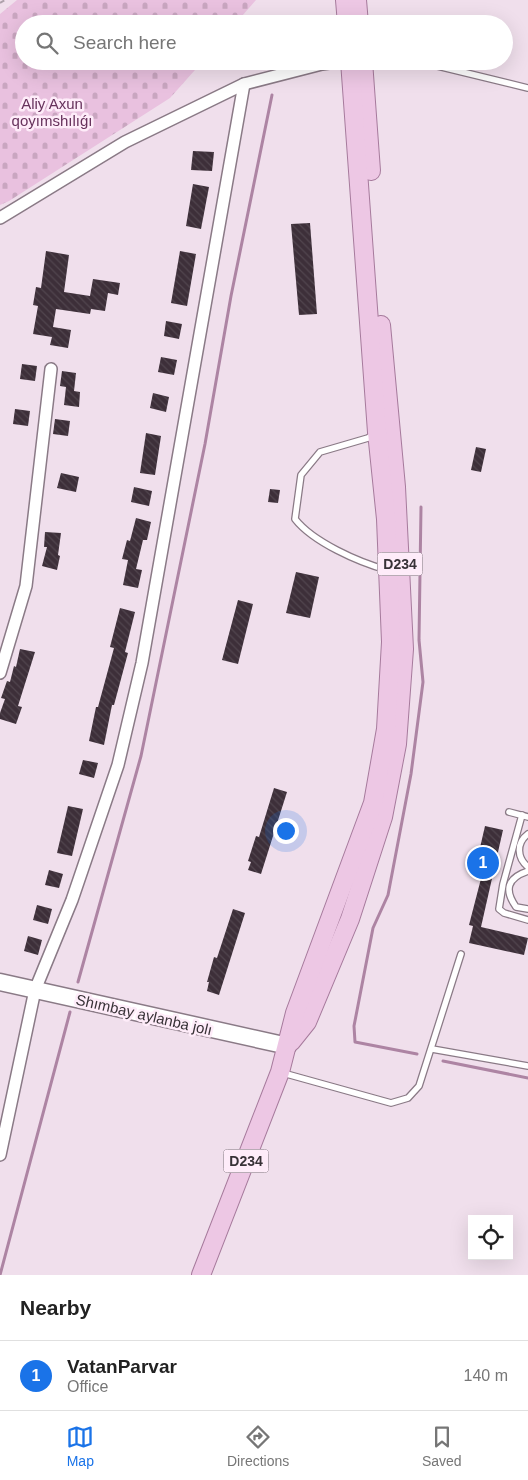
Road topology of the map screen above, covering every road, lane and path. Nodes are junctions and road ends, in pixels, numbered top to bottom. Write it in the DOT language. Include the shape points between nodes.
graph roads {
  1 [pos="5,0"];
  2 [pos="345,0"];
  3 [pos="357,0"];
  4 [pos="0,3"];
  5 [pos="346,15"];
  6 [pos="358,15"];
  7 [pos="299,70"];
  8 [pos="351,70"];
  9 [pos="364,70"];
  10 [pos="454,70"];
  11 [pos="244,84"];
  12 [pos="528,88"];
  13 [pos="0,218"];
  14 [pos="51,369"];
  15 [pos="376,432"];
  16 [pos="387,570"];
  17 [pos="0,672"];
  18 [pos="509,812"];
  19 [pos="525,816"];
  20 [pos="528,834"];
  21 [pos="528,867"];
  22 [pos="528,871"];
  23 [pos="528,909"];
  24 [pos="528,920"];
  25 [pos="461,954"];
  26 [pos="0,982"];
  27 [pos="35,990"];
  28 [pos="288,1046"];
  29 [pos="432,1049"];
  30 [pos="528,1066"];
  31 [pos="280,1072"];
  32 [pos="0,1155"];
  33 [pos="201,1275"];
  1 -- 4 [label="path"];
  2 -- 5 [label="main road"];
  3 -- 6 [label="main road"];
  7 -- 11 [label="street"];
  8 -- 15 [label="main road, D234"];
  9 -- 28 [label="main road, D234" via="373,228 396,487 404,649 401,699 388,793 367,868 350,919 307,1022"];
  10 -- 12 [label="lane"];
  11 -- 13 [label="street" via="125,142"];
  11 -- 27 [label="street" via="142,663 118,765 72,900"];
  14 -- 17 [label="street" via="26,586"];
  15 -- 16 [label="main road, D234" via="386,518"];
  15 -- 16 [label="lane" via="368,438 320,452 302,475 295,518 303,529 363,563"];
  16 -- 28 [label="main road, D234" via="391,642 389,691 374,804 295,1013"];
  18 -- 19 [label="lane"];
  19 -- 24 [label="lane" via="503,884 500,909"];
  20 -- 21 [label="lane" via="519,845 519,854"];
  22 -- 23 [label="lane" via="513,878 508,886 509,898 516,907"];
  25 -- 29 [label="lane"];
  26 -- 27 [label="main road, Shımbay aylanba jolı"];
  27 -- 28 [label="main road, Shımbay aylanba jolı"];
  27 -- 32 [label="street"];
  28 -- 31 [label="main road, D234"];
  29 -- 30 [label="lane"];
  29 -- 31 [label="lane" via="419,1086 408,1098 391,1103"];
  31 -- 33 [label="main road, D234"];
}
